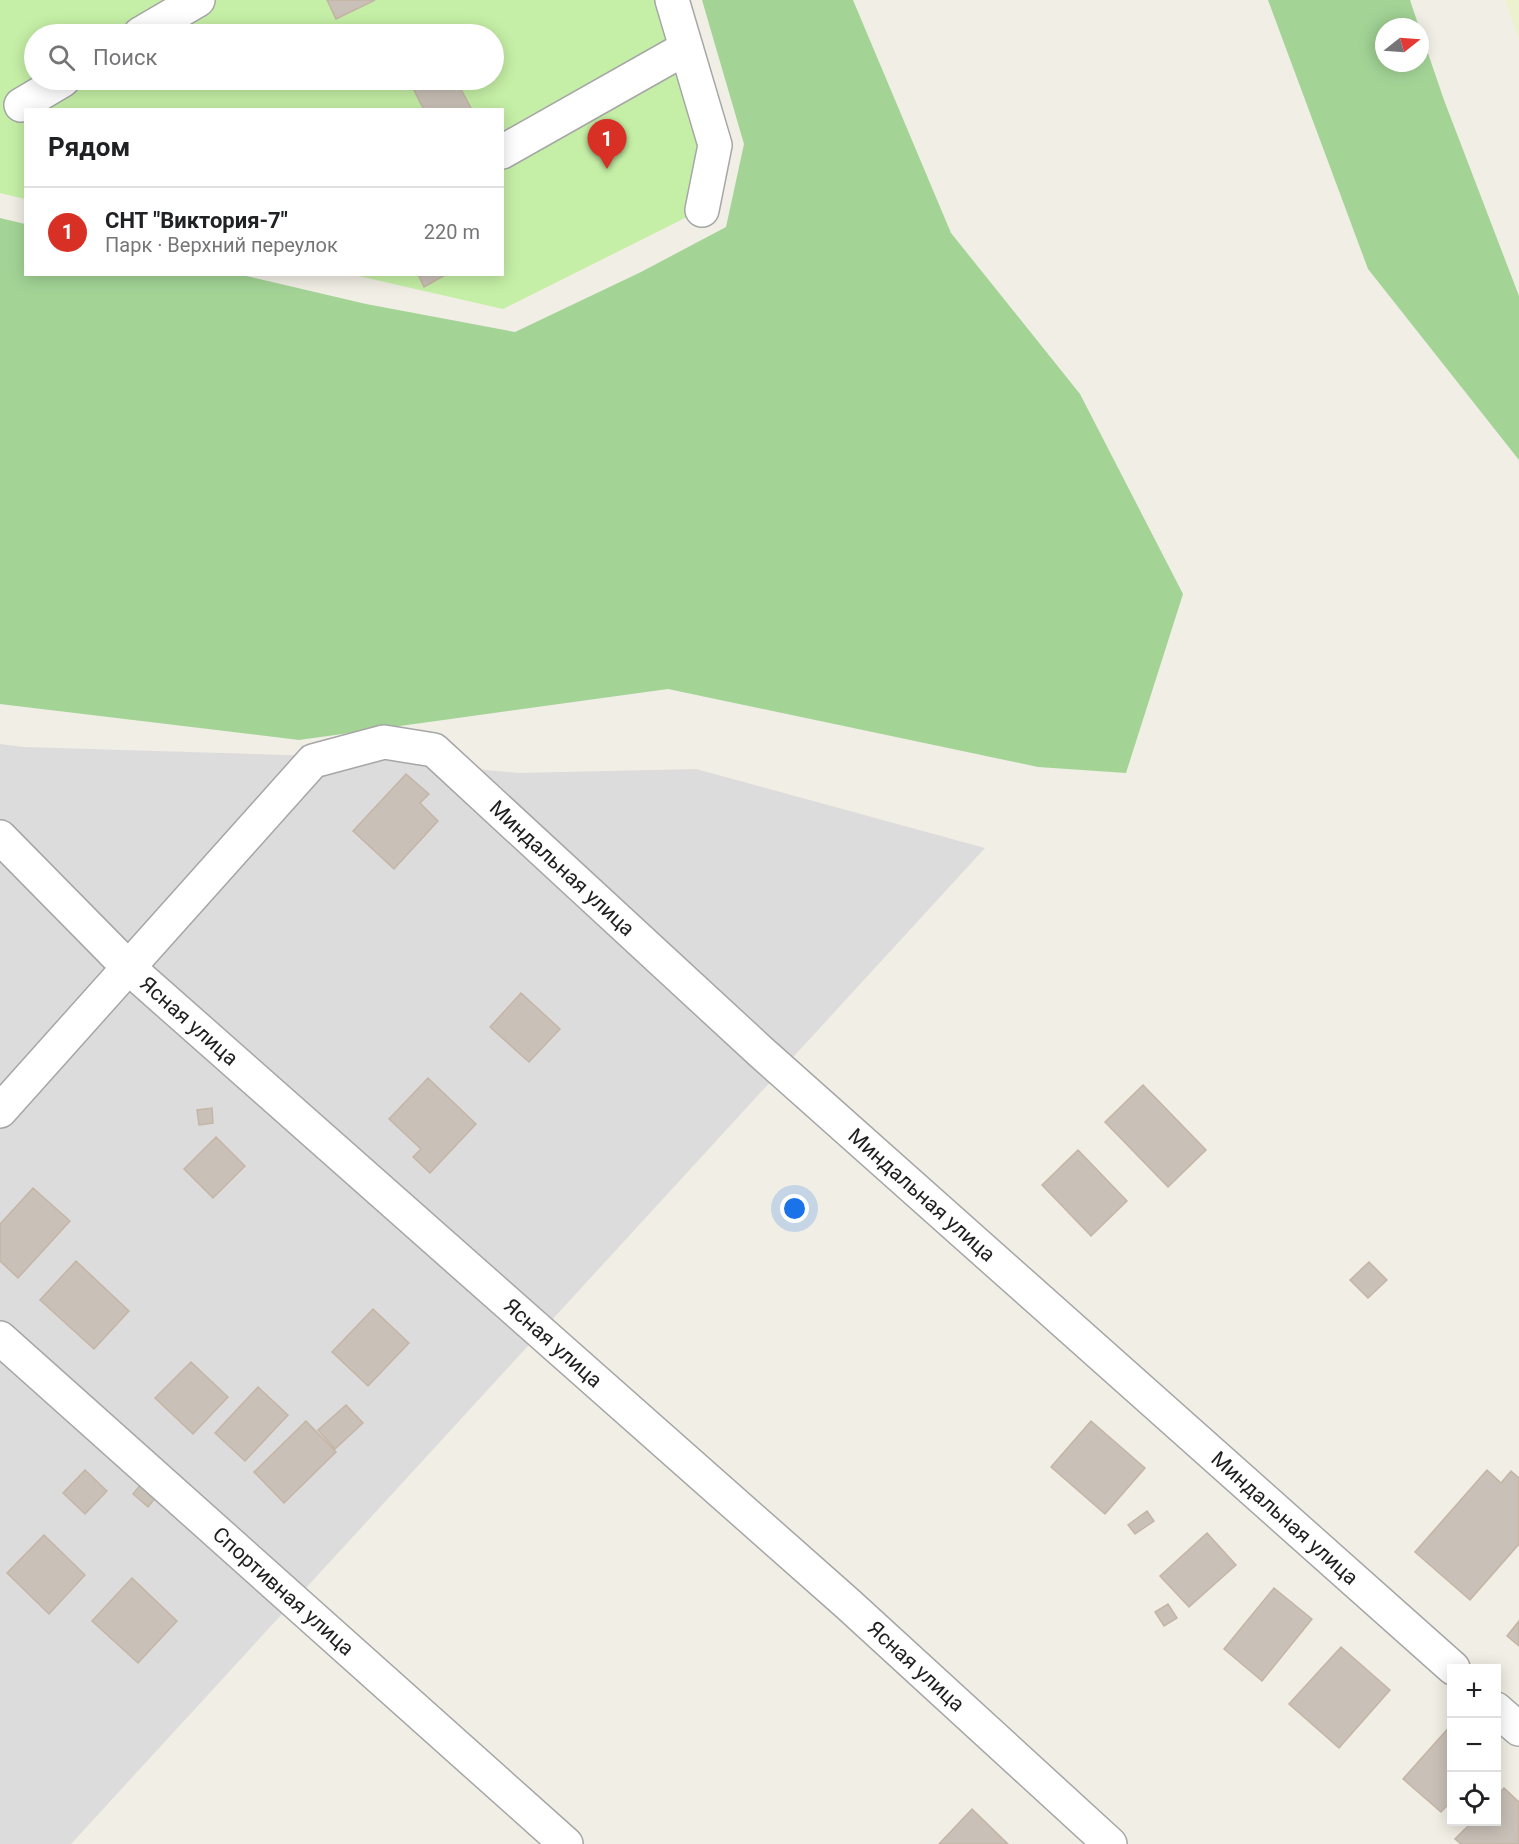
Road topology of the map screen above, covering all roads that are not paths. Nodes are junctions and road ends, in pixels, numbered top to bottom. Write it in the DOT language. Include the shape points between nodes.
graph roads {
  1 [pos="198,0"];
  2 [pos="672,0"];
  3 [pos="157,24"];
  4 [pos="686,48"];
  5 [pos="46,90"];
  6 [pos="21,105"];
  7 [pos="504,151"];
  8 [pos="702,210"];
  9 [pos="0,837"];
  10 [pos="129,968"];
  11 [pos="0,1111"];
  12 [pos="0,1338"];
  13 [pos="1449,1664"];
  14 [pos="1501,1712"];
  15 [pos="1519,1729"];
  16 [pos="566,1844"];
  17 [pos="1110,1844"];
  1 -- 3 [label="street"];
  2 -- 4 [label="street"];
  4 -- 7 [label="street"];
  4 -- 8 [label="street" via="716,145"];
  5 -- 6 [label="street"];
  9 -- 10 [label="street, Ясная улица"];
  10 -- 11 [label="street"];
  10 -- 13 [label="street, Миндальная улица" via="313,761 384,742 434,750 761,1052"];
  10 -- 17 [label="street, Ясная улица" via="848,1604"];
  12 -- 16 [label="street, Спортивная улица"];
  14 -- 15 [label="street"];
}
